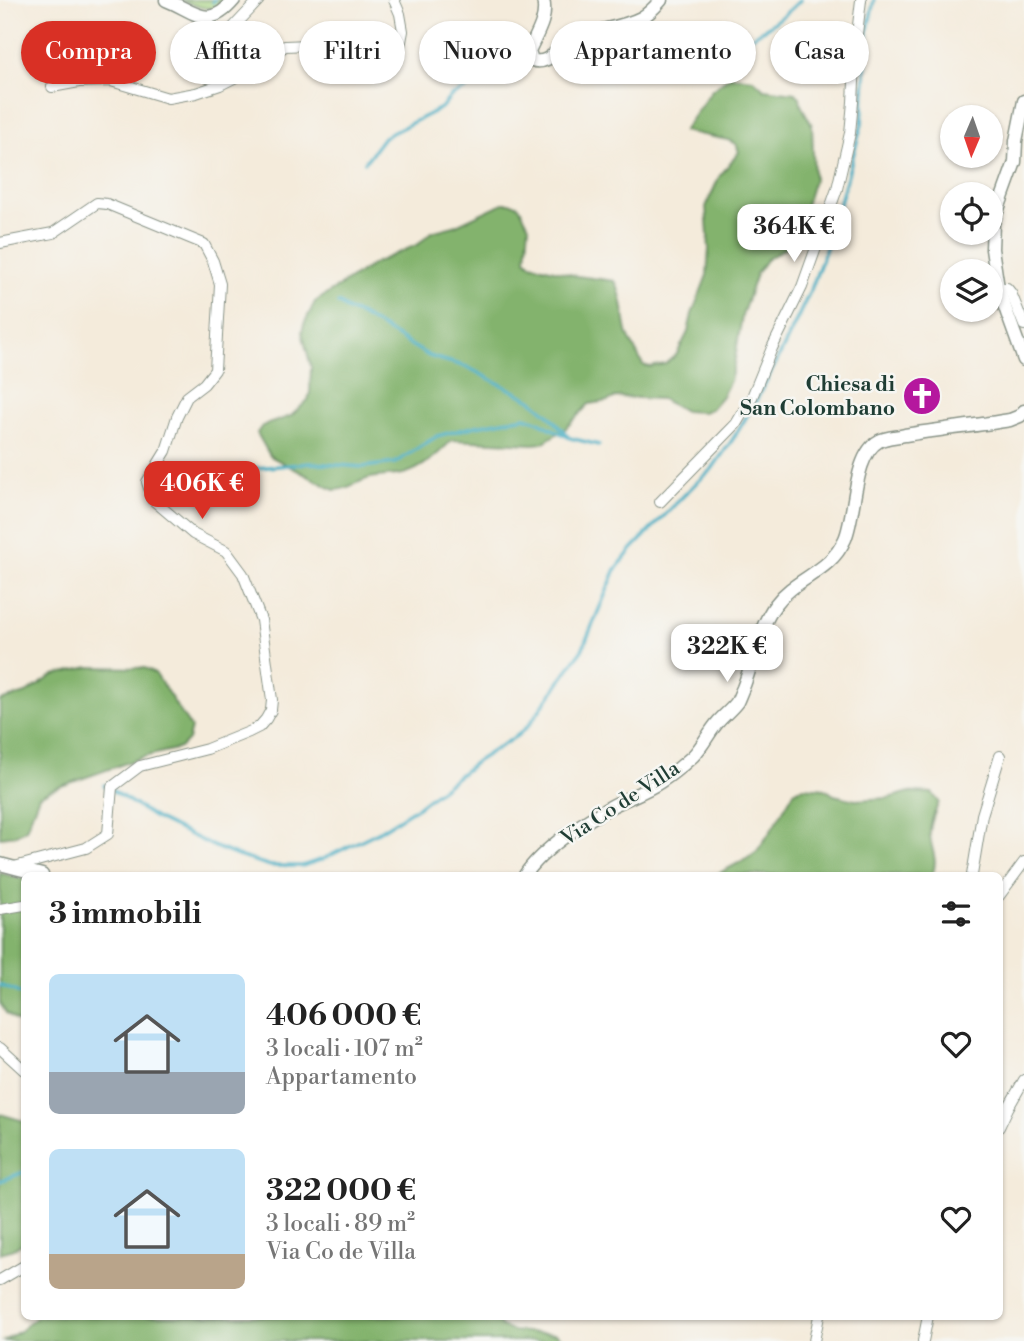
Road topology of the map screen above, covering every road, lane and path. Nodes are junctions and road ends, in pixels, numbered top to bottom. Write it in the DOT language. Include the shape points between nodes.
graph roads {
  1 [pos="166,0"];
  2 [pos="234,0"];
  3 [pos="259,0"];
  4 [pos="394,0"];
  5 [pos="543,0"];
  6 [pos="661,0"];
  7 [pos="862,0"];
  8 [pos="204,18"];
  9 [pos="52,87"];
  10 [pos="1024,102"];
  11 [pos="0,243"];
  12 [pos="994,259"];
  13 [pos="1003,288"];
  14 [pos="1003,302"];
  15 [pos="1024,325"];
  16 [pos="1024,360"];
  17 [pos="204,367"];
  18 [pos="215,370"];
  19 [pos="1024,411"];
  20 [pos="660,502"];
  21 [pos="1000,756"];
  22 [pos="1024,862"];
  23 [pos="0,864"];
  24 [pos="14,867"];
  25 [pos="32,872"];
  26 [pos="528,872"];
  27 [pos="973,872"];
  28 [pos="1003,891"];
  29 [pos="21,906"];
  30 [pos="0,909"];
  31 [pos="0,1048"];
  32 [pos="21,1067"];
  33 [pos="1024,1080"];
  34 [pos="1003,1119"];
  35 [pos="21,1268"];
  36 [pos="0,1280"];
  37 [pos="818,1320"];
  38 [pos="927,1320"];
  39 [pos="814,1341"];
  40 [pos="923,1341"];
  1 -- 8 [label="street"];
  2 -- 8 [label="street" via="218,15"];
  3 -- 8 [label="street" via="227,34 216,33"];
  4 -- 9 [label="street" via="403,31 398,57 379,69 309,45 285,46 220,85 168,98 111,81"];
  5 -- 6 [label="street" via="546,10 529,51 538,63 571,40 641,18"];
  7 -- 20 [label="street" via="850,133 837,189 802,287 736,424"];
  10 -- 12 [label="street" via="1015,162 993,223"];
  11 -- 18 [label="street" via="54,233 97,203 204,244 220,284"];
  13 -- 15 [label="street" via="1011,293"];
  14 -- 16 [label="street"];
  17 -- 18 [label="street"];
  18 -- 24 [label="street" via="187,397 166,451 146,482 153,500 193,534 226,551 243,574 261,620 271,710 259,727 249,732 207,749 140,766 112,787 108,834 86,848"];
  19 -- 26 [label="street, Via Co de Villa" via="1010,421 879,440 865,456 845,540 828,565 774,606 737,702 694,755 659,783 572,831"];
  21 -- 27 [label="street" via="982,815"];
  22 -- 28 [label="street"];
  23 -- 24 [label="street"];
  24 -- 25 [label="street"];
  29 -- 30 [label="street"];
  31 -- 32 [label="street"];
  33 -- 34 [label="street"];
  35 -- 36 [label="street"];
  37 -- 39 [label="street"];
  38 -- 40 [label="street"];
}
